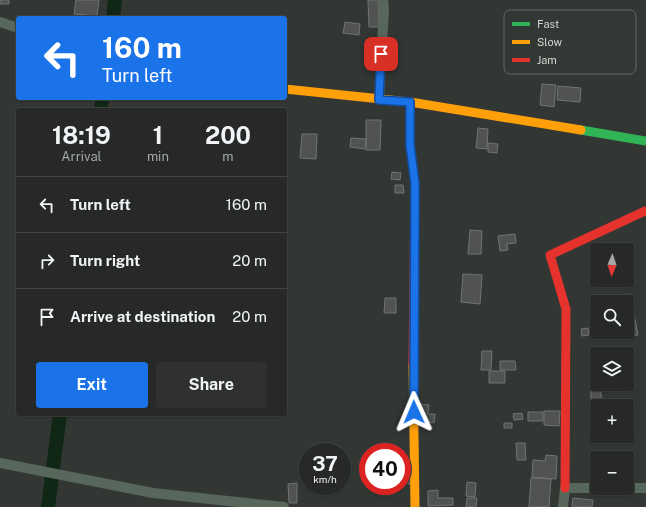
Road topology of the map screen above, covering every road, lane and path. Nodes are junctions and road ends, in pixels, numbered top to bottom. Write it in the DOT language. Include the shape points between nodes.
graph roads {
  1 [pos="383,0"];
  2 [pos="0,22"];
  3 [pos="16,27"];
  4 [pos="287,90"];
  5 [pos="379,100"];
  6 [pos="410,102"];
  7 [pos="646,141"];
  8 [pos="645,211"];
  9 [pos="0,463"];
  10 [pos="565,488"];
  11 [pos="590,488"];
  12 [pos="634,488"];
  13 [pos="646,488"];
  14 [pos="284,507"];
  15 [pos="415,507"];
  16 [pos="563,507"];
  1 -- 5 [label="street"];
  2 -- 3 [label="street"];
  4 -- 5 [label="street"];
  5 -- 6 [label="street"];
  6 -- 7 [label="street"];
  6 -- 15 [label="street" via="410,145 415,183"];
  8 -- 10 [label="street" via="550,254 566,309"];
  9 -- 14 [label="street" via="153,492"];
  10 -- 11 [label="street"];
  10 -- 16 [label="street"];
  12 -- 13 [label="street"];
}
